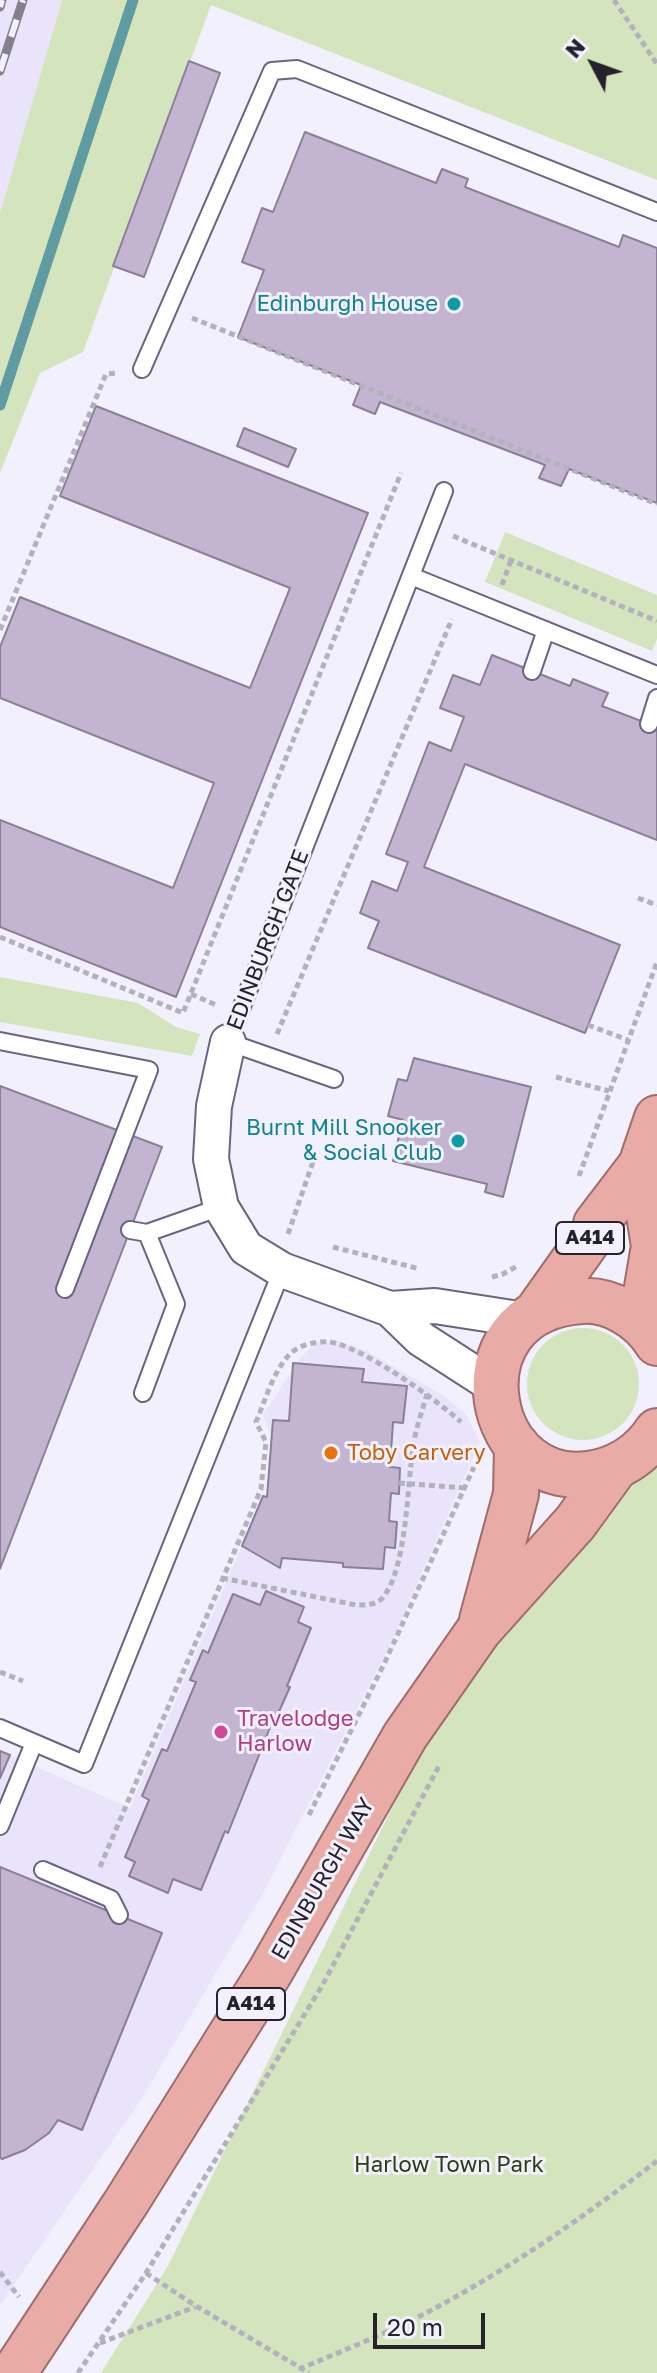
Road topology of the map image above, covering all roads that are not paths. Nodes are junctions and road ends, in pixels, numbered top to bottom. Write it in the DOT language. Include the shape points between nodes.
graph roads {
  1 [pos="657,212"];
  2 [pos="142,369"];
  3 [pos="444,491"];
  4 [pos="411,576"];
  5 [pos="546,630"];
  6 [pos="532,671"];
  7 [pos="657,675"];
  8 [pos="657,698"];
  9 [pos="649,724"];
  10 [pos="0,1041"];
  11 [pos="228,1042"];
  12 [pos="334,1079"];
  13 [pos="657,1118"];
  14 [pos="641,1165"];
  15 [pos="221,1207"];
  16 [pos="282,1270"];
  17 [pos="65,1289"];
  18 [pos="390,1309"];
  19 [pos="531,1316"];
  20 [pos="649,1333"];
  21 [pos="494,1386"];
  22 [pos="143,1393"];
  23 [pos="657,1431"];
  24 [pos="497,1451"];
  25 [pos="615,1468"];
  26 [pos="479,1630"];
  27 [pos="0,1728"];
  28 [pos="34,1743"];
  29 [pos="0,1826"];
  30 [pos="43,1870"];
  31 [pos="119,1915"];
  32 [pos="14,2373"];
  1 -- 2 [label="lane" via="297,69 272,71"];
  3 -- 4 [label="lane, EDINBURGH GATE"];
  4 -- 5 [label="lane"];
  4 -- 11 [label="lane, EDINBURGH GATE"];
  5 -- 6 [label="lane"];
  5 -- 7 [label="lane"];
  8 -- 9 [label="lane"];
  10 -- 17 [label="lane" via="149,1070"];
  11 -- 12 [label="lane"];
  11 -- 15 [label="street, EDINBURGH GATE" via="214,1106 211,1159"];
  13 -- 14 [label="highway, A414"];
  14 -- 19 [label="highway, A414"];
  14 -- 20 [label="highway, A414" via="654,1246"];
  15 -- 16 [label="street, EDINBURGH GATE" via="246,1248"];
  15 -- 22 [label="lane" via="138,1231 176,1304"];
  16 -- 18 [label="street, EDINBURGH GATE"];
  16 -- 28 [label="lane" via="84,1764"];
  18 -- 19 [label="street, EDINBURGH GATE" via="435,1306"];
  18 -- 21 [label="street, EDINBURGH GATE" via="421,1339"];
  19 -- 20 [label="highway" via="563,1302 591,1300 618,1307"];
  19 -- 21 [label="highway" via="509,1339"];
  21 -- 24 [label="highway" via="504,1428"];
  23 -- 25 [label="highway, EDINBURGH WAY"];
  24 -- 25 [label="highway" via="563,1472"];
  24 -- 26 [label="highway, EDINBURGH WAY / A414" via="516,1494"];
  25 -- 26 [label="highway, EDINBURGH WAY / A414" via="575,1523"];
  26 -- 32 [label="highway, EDINBURGH WAY / A414" via="405,1736 270,1972"];
  27 -- 28 [label="lane"];
  28 -- 29 [label="lane"];
  30 -- 31 [label="lane" via="111,1899"];
}
